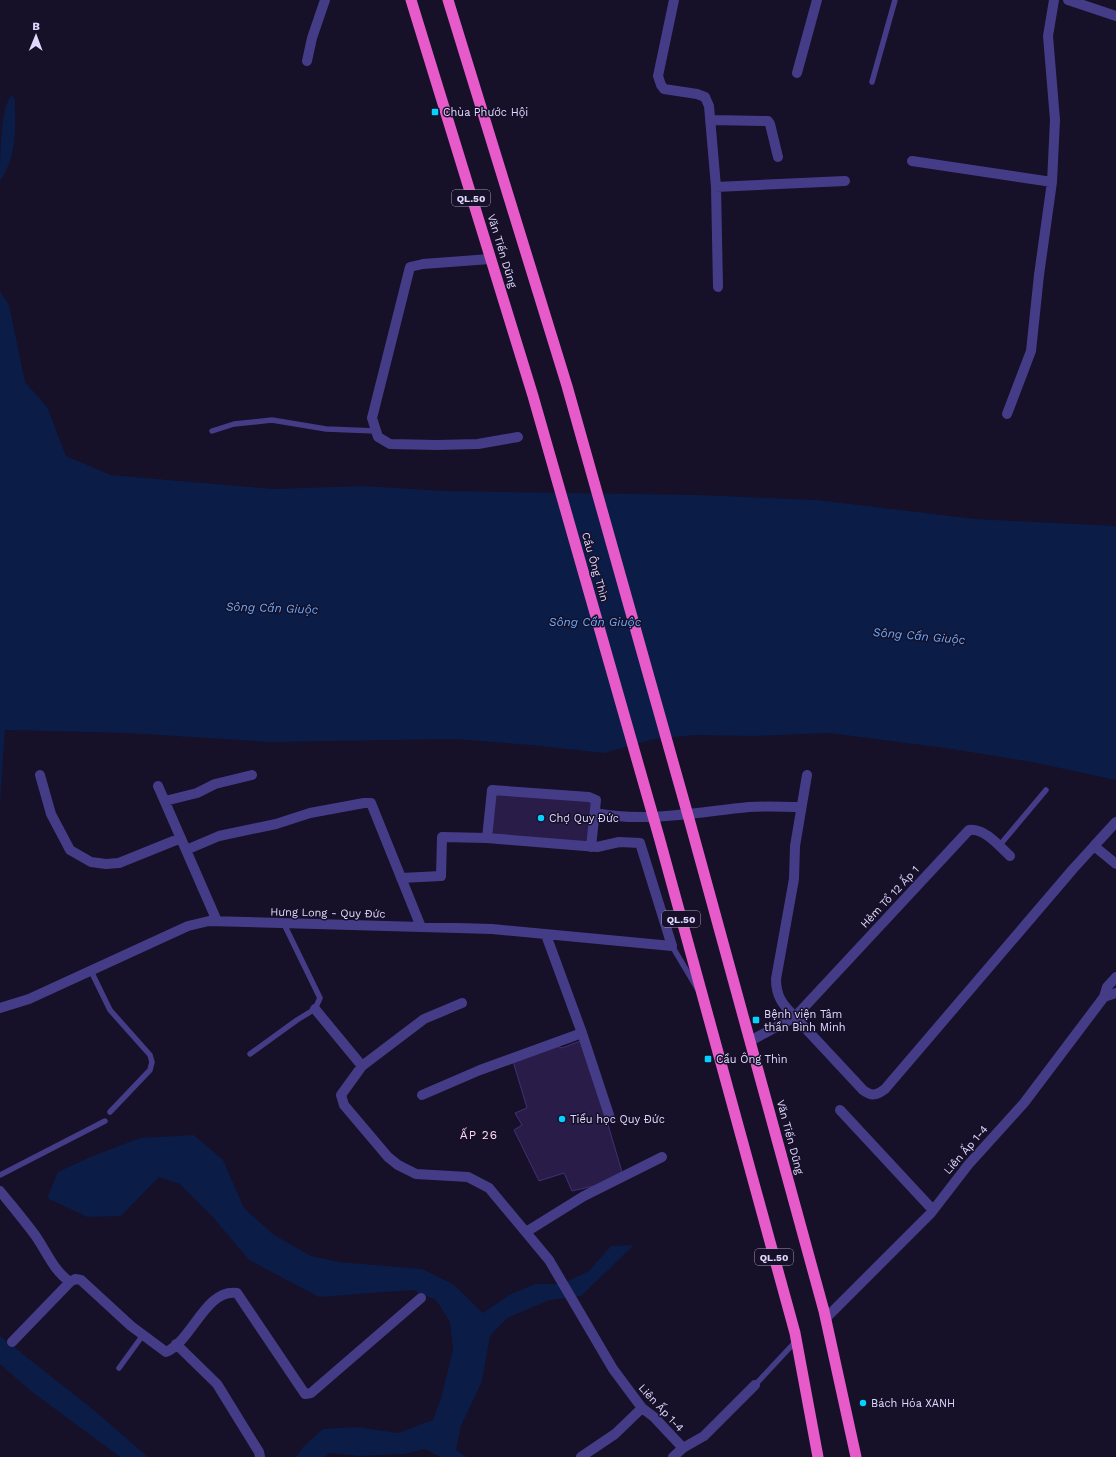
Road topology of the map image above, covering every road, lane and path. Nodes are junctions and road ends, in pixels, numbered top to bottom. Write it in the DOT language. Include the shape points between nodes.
graph roads {
  1 [pos="325,0"];
  2 [pos="411,0"];
  3 [pos="448,0"];
  4 [pos="674,0"];
  5 [pos="817,0"];
  6 [pos="895,0"];
  7 [pos="1054,0"];
  8 [pos="1068,0"];
  9 [pos="1116,16"];
  10 [pos="308,61"];
  11 [pos="797,73"];
  12 [pos="872,82"];
  13 [pos="710,120"];
  14 [pos="778,157"];
  15 [pos="912,161"];
  16 [pos="845,181"];
  17 [pos="1052,182"];
  18 [pos="716,187"];
  19 [pos="490,259"];
  20 [pos="718,287"];
  21 [pos="566,386"];
  22 [pos="533,396"];
  23 [pos="1007,414"];
  24 [pos="212,431"];
  25 [pos="376,431"];
  26 [pos="518,437"];
  27 [pos="252,774"];
  28 [pos="40,775"];
  29 [pos="806,775"];
  30 [pos="158,786"];
  31 [pos="1046,790"];
  32 [pos="165,801"];
  33 [pos="801,806"];
  34 [pos="595,814"];
  35 [pos="1116,822"];
  36 [pos="691,826"];
  37 [pos="181,838"];
  38 [pos="487,838"];
  39 [pos="999,846"];
  40 [pos="1094,846"];
  41 [pos="591,847"];
  42 [pos="186,850"];
  43 [pos="1010,856"];
  44 [pos="1116,864"];
  45 [pos="401,878"];
  46 [pos="217,921"];
  47 [pos="284,924"];
  48 [pos="421,927"];
  49 [pos="546,935"];
  50 [pos="672,946"];
  51 [pos="91,971"];
  52 [pos="1116,977"];
  53 [pos="1116,993"];
  54 [pos="1104,997"];
  55 [pos="704,1001"];
  56 [pos="462,1003"];
  57 [pos="0,1008"];
  58 [pos="315,1009"];
  59 [pos="795,1017"];
  60 [pos="582,1033"];
  61 [pos="750,1041"];
  62 [pos="250,1054"];
  63 [pos="362,1066"];
  64 [pos="422,1095"];
  65 [pos="840,1110"];
  66 [pos="110,1112"];
  67 [pos="610,1118"];
  68 [pos="105,1121"];
  69 [pos="662,1157"];
  70 [pos="0,1175"];
  71 [pos="0,1191"];
  72 [pos="932,1209"];
  73 [pos="526,1232"];
  74 [pos="70,1282"];
  75 [pos="421,1298"];
  76 [pos="826,1318"];
  77 [pos="143,1335"];
  78 [pos="796,1340"];
  79 [pos="12,1342"];
  80 [pos="176,1344"];
  81 [pos="119,1368"];
  82 [pos="755,1385"];
  83 [pos="642,1408"];
  84 [pos="683,1448"];
  85 [pos="260,1457"];
  86 [pos="581,1457"];
  87 [pos="673,1457"];
  88 [pos="818,1457"];
  89 [pos="856,1457"];
  1 -- 10 [label="street" via="312,38"];
  2 -- 19 [label="highway, Văn Tiến Dũng / QL.50"];
  3 -- 21 [label="highway, Văn Tiến Dũng / QL.50"];
  4 -- 13 [label="street" via="659,81 664,89 705,97"];
  5 -- 11 [label="street"];
  6 -- 12 [label="lane"];
  7 -- 17 [label="street" via="1048,36 1055,120"];
  8 -- 9 [label="street"];
  13 -- 14 [label="street" via="768,121"];
  13 -- 18 [label="street"];
  15 -- 17 [label="street"];
  16 -- 18 [label="street"];
  17 -- 23 [label="street" via="1031,352"];
  18 -- 20 [label="street"];
  19 -- 22 [label="highway, Văn Tiến Dũng / QL.50"];
  19 -- 25 [label="street" via="410,267 372,418"];
  21 -- 36 [label="highway, Cầu Ông Thìn / QL.50"];
  22 -- 55 [label="highway, Cầu Ông Thìn / QL.50"];
  24 -- 25 [label="lane" via="234,424 272,420 326,429"];
  25 -- 26 [label="street" via="378,437 390,444 437,446 478,444"];
  27 -- 32 [label="street"];
  28 -- 37 [label="street" via="51,814 70,850 91,862 119,863"];
  29 -- 33 [label="street"];
  30 -- 32 [label="street"];
  31 -- 39 [label="lane"];
  32 -- 37 [label="street"];
  33 -- 34 [label="street" via="751,807 660,817 629,818"];
  33 -- 59 [label="street" via="794,879 776,989 778,999"];
  34 -- 38 [label="street" via="594,798 492,790"];
  34 -- 41 [label="street"];
  35 -- 40 [label="street"];
  36 -- 61 [label="highway, Văn Tiến Dũng / QL.50"];
  37 -- 42 [label="street"];
  38 -- 41 [label="street"];
  38 -- 45 [label="street" via="442,837 441,876"];
  39 -- 43 [label="street, Hẻm Tổ 12 Ấp 1"];
  39 -- 59 [label="street, Hẻm Tổ 12 Ấp 1" via="976,829 969,830"];
  40 -- 44 [label="street"];
  40 -- 59 [label="street" via="885,1089 877,1095 863,1090"];
  41 -- 50 [label="street" via="619,842 640,843"];
  42 -- 45 [label="street" via="219,836 310,814 371,803"];
  42 -- 46 [label="street"];
  45 -- 48 [label="street"];
  46 -- 47 [label="street, Hưng Long - Quy Đức"];
  46 -- 51 [label="street, Hưng Long - Quy Đức" via="188,926"];
  47 -- 48 [label="street, Hưng Long - Quy Đức"];
  47 -- 58 [label="lane" via="320,998"];
  48 -- 49 [label="street, Hưng Long - Quy Đức" via="492,929"];
  49 -- 50 [label="street, Hưng Long - Quy Đức"];
  49 -- 60 [label="street"];
  50 -- 55 [label="lane"];
  51 -- 57 [label="street, Hưng Long - Quy Đức" via="28,999"];
  51 -- 66 [label="lane" via="110,1010 150,1055 152,1062 150,1070"];
  52 -- 54 [label="street, Liên Ấp 1-4" via="1107,987"];
  53 -- 54 [label="street"];
  54 -- 72 [label="street, Liên Ấp 1-4" via="1024,1104"];
  55 -- 78 [label="highway, QL.50"];
  56 -- 63 [label="street, Liên Ấp 1-4" via="424,1019"];
  58 -- 62 [label="lane"];
  58 -- 63 [label="street"];
  59 -- 61 [label="street, Hẻm Tổ 12 Ấp 1"];
  60 -- 64 [label="street" via="480,1070"];
  60 -- 67 [label="street"];
  61 -- 76 [label="highway, Văn Tiến Dũng / QL.50"];
  63 -- 73 [label="street, Liên Ấp 1-4" via="342,1095 344,1105 388,1158 416,1174 468,1177 488,1188"];
  65 -- 72 [label="street"];
  68 -- 70 [label="lane"];
  69 -- 73 [label="street" via="584,1196"];
  71 -- 74 [label="street" via="35,1236 55,1269"];
  72 -- 76 [label="street, Liên Ấp 1-4" via="931,1213"];
  73 -- 83 [label="street, Liên Ấp 1-4" via="549,1260 612,1369"];
  74 -- 77 [label="street" via="75,1279 81,1280"];
  74 -- 79 [label="street"];
  75 -- 80 [label="street" via="311,1393 305,1394 302,1391 237,1293 229,1292 215,1300"];
  76 -- 89 [label="highway, Văn Tiến Dũng / QL.50"];
  77 -- 80 [label="street" via="166,1352"];
  77 -- 81 [label="lane"];
  78 -- 82 [label="lane, Liên Ấp 1-4"];
  78 -- 88 [label="highway, QL.50"];
  80 -- 85 [label="street" via="217,1384"];
  82 -- 84 [label="street, Liên Ấp 1-4" via="704,1436"];
  83 -- 84 [label="street, Liên Ấp 1-4"];
  83 -- 86 [label="street" via="615,1434"];
  84 -- 87 [label="street"];
}
